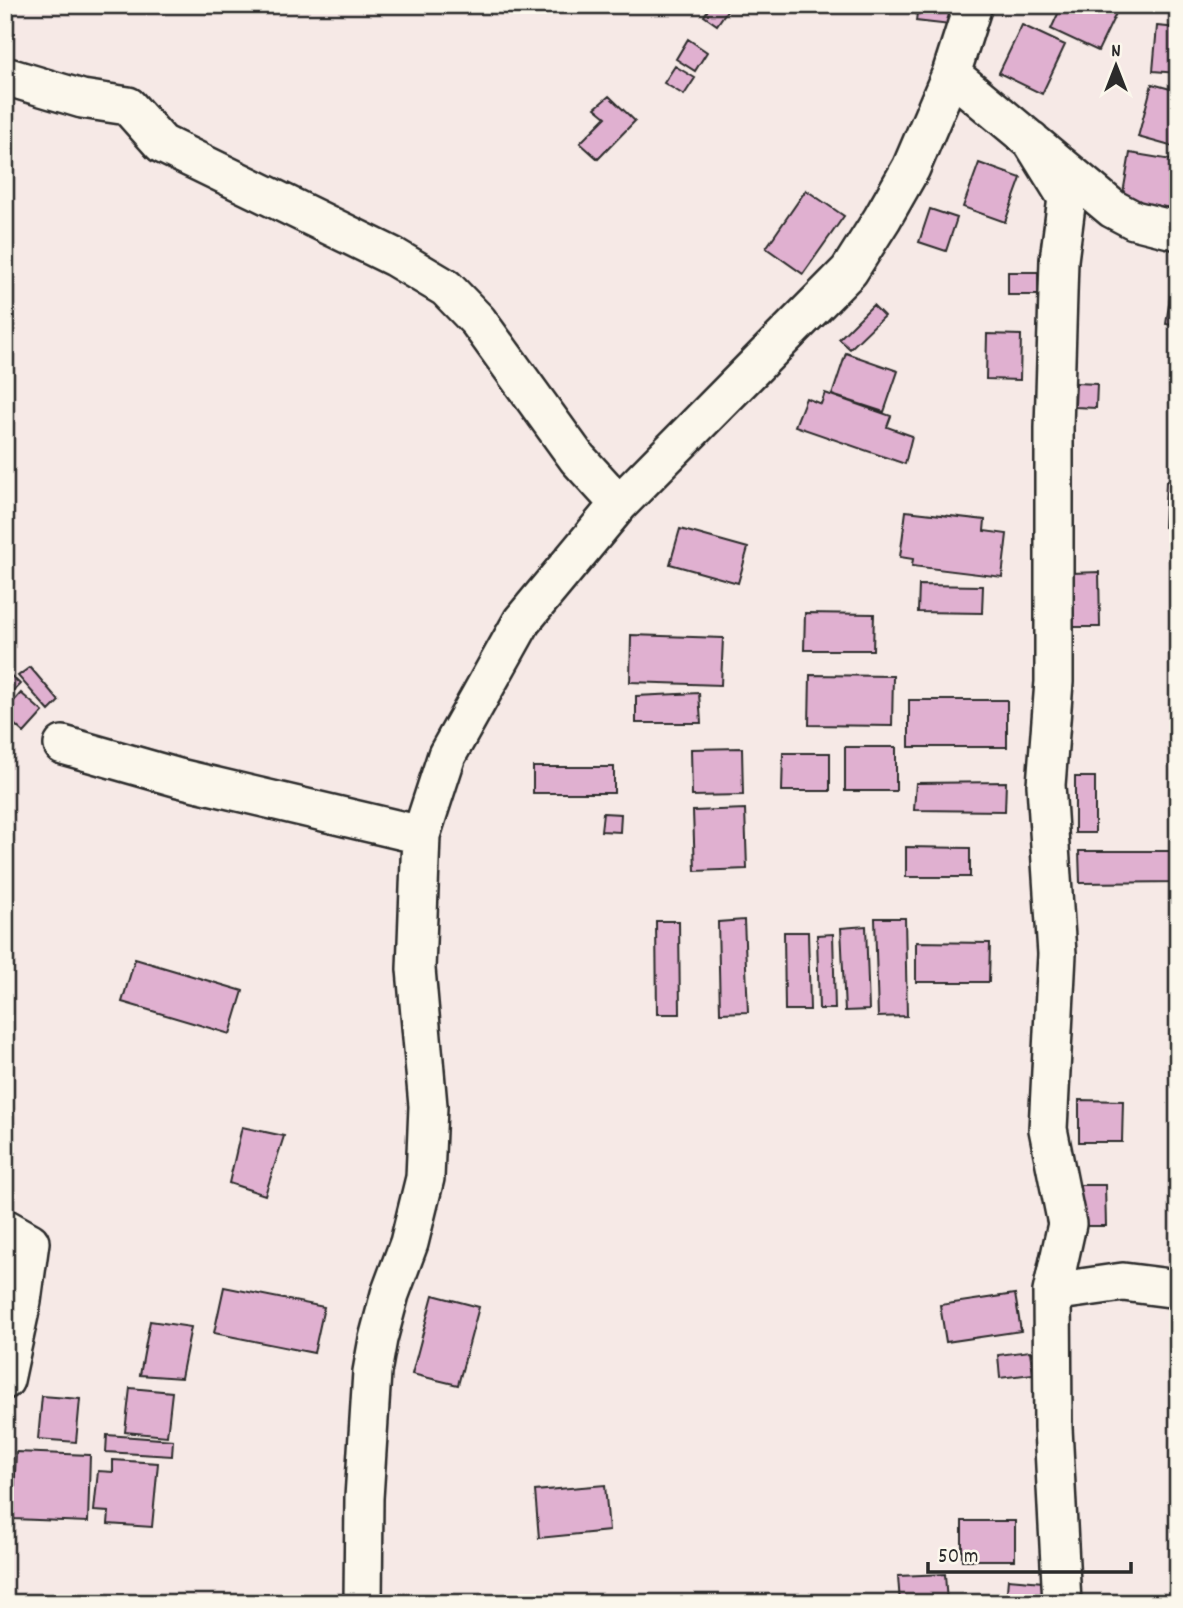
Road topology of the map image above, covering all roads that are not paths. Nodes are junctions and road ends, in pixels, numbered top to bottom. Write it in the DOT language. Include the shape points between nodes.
graph roads {
  1 [pos="973,5"];
  2 [pos="951,74"];
  3 [pos="5,76"];
  4 [pos="1031,140"];
  5 [pos="1178,231"];
  6 [pos="619,504"];
  7 [pos="63,745"];
  8 [pos="421,835"];
  9 [pos="5,1228"];
  10 [pos="1178,1289"];
  11 [pos="1052,1292"];
  12 [pos="5,1380"];
  13 [pos="363,1603"];
  14 [pos="1062,1603"];
  1 -- 2 [label="street"];
  2 -- 4 [label="street"];
  2 -- 6 [label="street" via="911,168 849,271"];
  3 -- 6 [label="street" via="82,99 128,106 163,144 394,257 446,288 478,321 577,458"];
  4 -- 5 [label="street" via="1113,209"];
  4 -- 11 [label="street" via="1067,198 1059,260 1054,682 1046,785 1056,954 1048,1129 1067,1224"];
  6 -- 8 [label="street" via="522,621 447,755"];
  7 -- 8 [label="street" via="179,778"];
  8 -- 13 [label="street" via="416,970 428,1106 425,1178 372,1372"];
  9 -- 12 [label="street" via="30,1242"];
  10 -- 11 [label="street" via="1123,1282"];
  11 -- 14 [label="street"];
}
